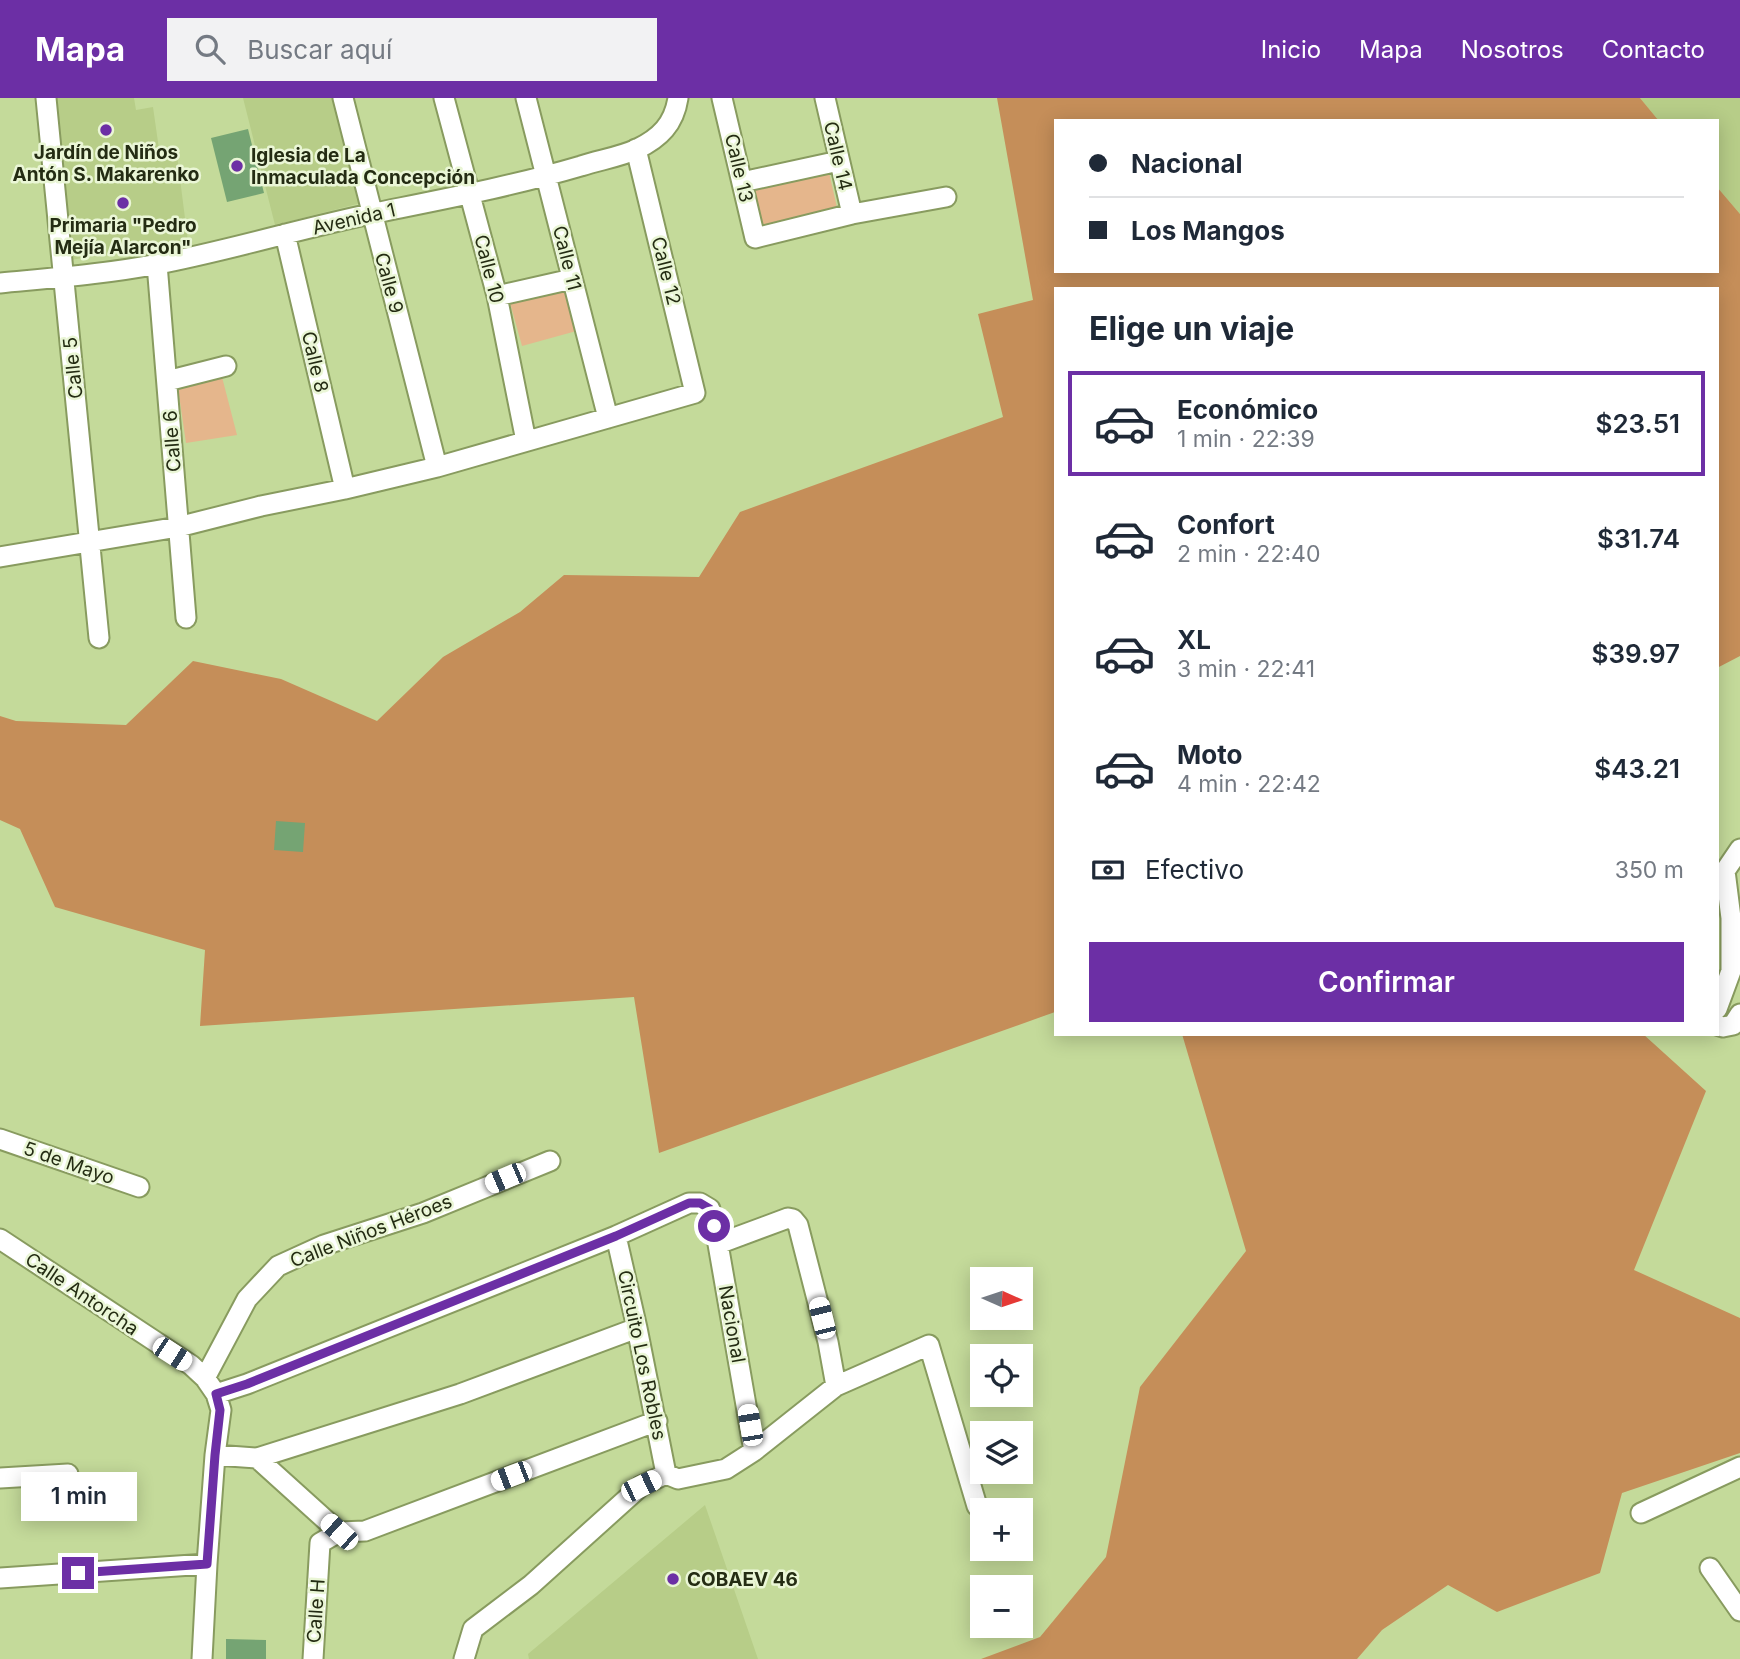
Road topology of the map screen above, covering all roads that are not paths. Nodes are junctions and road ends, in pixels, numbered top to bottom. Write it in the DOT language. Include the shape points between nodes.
graph roads {
  1 [pos="46,98"];
  2 [pos="342,98"];
  3 [pos="444,98"];
  4 [pos="526,98"];
  5 [pos="678,98"];
  6 [pos="722,98"];
  7 [pos="825,98"];
  8 [pos="636,149"];
  9 [pos="839,161"];
  10 [pos="546,176"];
  11 [pos="742,182"];
  12 [pos="470,195"];
  13 [pos="946,197"];
  14 [pos="371,214"];
  15 [pos="852,215"];
  16 [pos="285,234"];
  17 [pos="157,264"];
  18 [pos="64,277"];
  19 [pos="572,279"];
  20 [pos="0,283"];
  21 [pos="497,296"];
  22 [pos="226,366"];
  23 [pos="167,381"];
  24 [pos="608,418"];
  25 [pos="526,441"];
  26 [pos="438,467"];
  27 [pos="345,489"];
  28 [pos="178,527"];
  29 [pos="90,542"];
  30 [pos="0,550"];
  31 [pos="0,556"];
  32 [pos="187,618"];
  33 [pos="99,638"];
  34 [pos="1740,849"];
  35 [pos="1719,1004"];
  36 [pos="1740,1014"];
  37 [pos="1719,1026"];
  38 [pos="0,1139"];
  39 [pos="550,1161"];
  40 [pos="139,1187"];
  41 [pos="616,1236"];
  42 [pos="718,1244"];
  43 [pos="3,1247"];
  44 [pos="637,1328"];
  45 [pos="210,1386"];
  46 [pos="836,1386"];
  47 [pos="656,1421"];
  48 [pos="754,1451"];
  49 [pos="215,1455"];
  50 [pos="257,1458"];
  51 [pos="1740,1467"];
  52 [pos="68,1474"];
  53 [pos="666,1474"];
  54 [pos="0,1478"];
  55 [pos="975,1498"];
  56 [pos="1641,1513"];
  57 [pos="339,1532"];
  58 [pos="207,1564"];
  59 [pos="1710,1568"];
  60 [pos="0,1578"];
  61 [pos="1740,1611"];
  62 [pos="202,1659"];
  63 [pos="313,1659"];
  64 [pos="464,1659"];
  1 -- 18 [label="street, Calle 5"];
  2 -- 14 [label="street, Calle 9"];
  3 -- 12 [label="street, Calle 10"];
  4 -- 10 [label="street, Calle 11"];
  5 -- 8 [label="street, Avenida 1" via="670,123"];
  6 -- 11 [label="street, Calle 13"];
  7 -- 9 [label="street, Calle 14"];
  8 -- 10 [label="street, Avenida 1"];
  8 -- 24 [label="street, Calle 12" via="695,393"];
  9 -- 11 [label="street"];
  9 -- 15 [label="street, Calle 14"];
  10 -- 12 [label="street, Avenida 1"];
  10 -- 19 [label="street, Calle 11"];
  11 -- 15 [label="street, Calle 13" via="755,238"];
  12 -- 14 [label="street, Avenida 1"];
  12 -- 21 [label="street, Calle 10"];
  13 -- 15 [label="street"];
  14 -- 16 [label="street, Avenida 1"];
  14 -- 26 [label="street, Calle 9"];
  16 -- 17 [label="street, Avenida 1"];
  16 -- 27 [label="street, Calle 8"];
  17 -- 18 [label="street, Avenida 1"];
  17 -- 23 [label="street, Calle 6"];
  18 -- 20 [label="street, Avenida 1"];
  18 -- 29 [label="street, Calle 5"];
  19 -- 21 [label="street"];
  19 -- 24 [label="street, Calle 11"];
  21 -- 25 [label="street, Calle 10"];
  22 -- 23 [label="street"];
  23 -- 28 [label="street, Calle 6"];
  24 -- 25 [label="street"];
  25 -- 26 [label="street"];
  26 -- 27 [label="street"];
  27 -- 28 [label="street"];
  28 -- 29 [label="street"];
  28 -- 32 [label="street, Calle 6"];
  29 -- 31 [label="street"];
  29 -- 33 [label="street, Calle 5"];
  30 -- 31 [label="street"];
  34 -- 35 [label="street" via="1725,872 1731,971"];
  36 -- 37 [label="street" via="1733,1025"];
  38 -- 40 [label="street, 5 de Mayo"];
  39 -- 45 [label="street, Calle Niños Héroes" via="278,1266 247,1299"];
  41 -- 42 [label="street, Nacional" via="689,1203 700,1203 710,1209"];
  41 -- 44 [label="street, Circuito Los Robles"];
  41 -- 45 [label="street" via="247,1384"];
  42 -- 46 [label="street" via="793,1219"];
  42 -- 48 [label="street, Nacional"];
  43 -- 45 [label="street, Calle Antorcha" via="191,1365"];
  44 -- 47 [label="street, Circuito Los Robles"];
  44 -- 50 [label="street" via="460,1394"];
  45 -- 49 [label="street" via="220,1410"];
  46 -- 48 [label="street"];
  46 -- 55 [label="street" via="929,1345"];
  47 -- 53 [label="street, Circuito Los Robles"];
  47 -- 57 [label="street" via="365,1531"];
  48 -- 53 [label="street" via="726,1469 678,1479"];
  49 -- 50 [label="street"];
  49 -- 58 [label="street"];
  50 -- 57 [label="street"];
  51 -- 56 [label="street"];
  52 -- 54 [label="street"];
  53 -- 64 [label="street" via="641,1486 531,1585 473,1629"];
  57 -- 63 [label="street, Calle H" via="320,1543"];
  58 -- 60 [label="street"];
  58 -- 62 [label="street"];
  59 -- 61 [label="street"];
}
